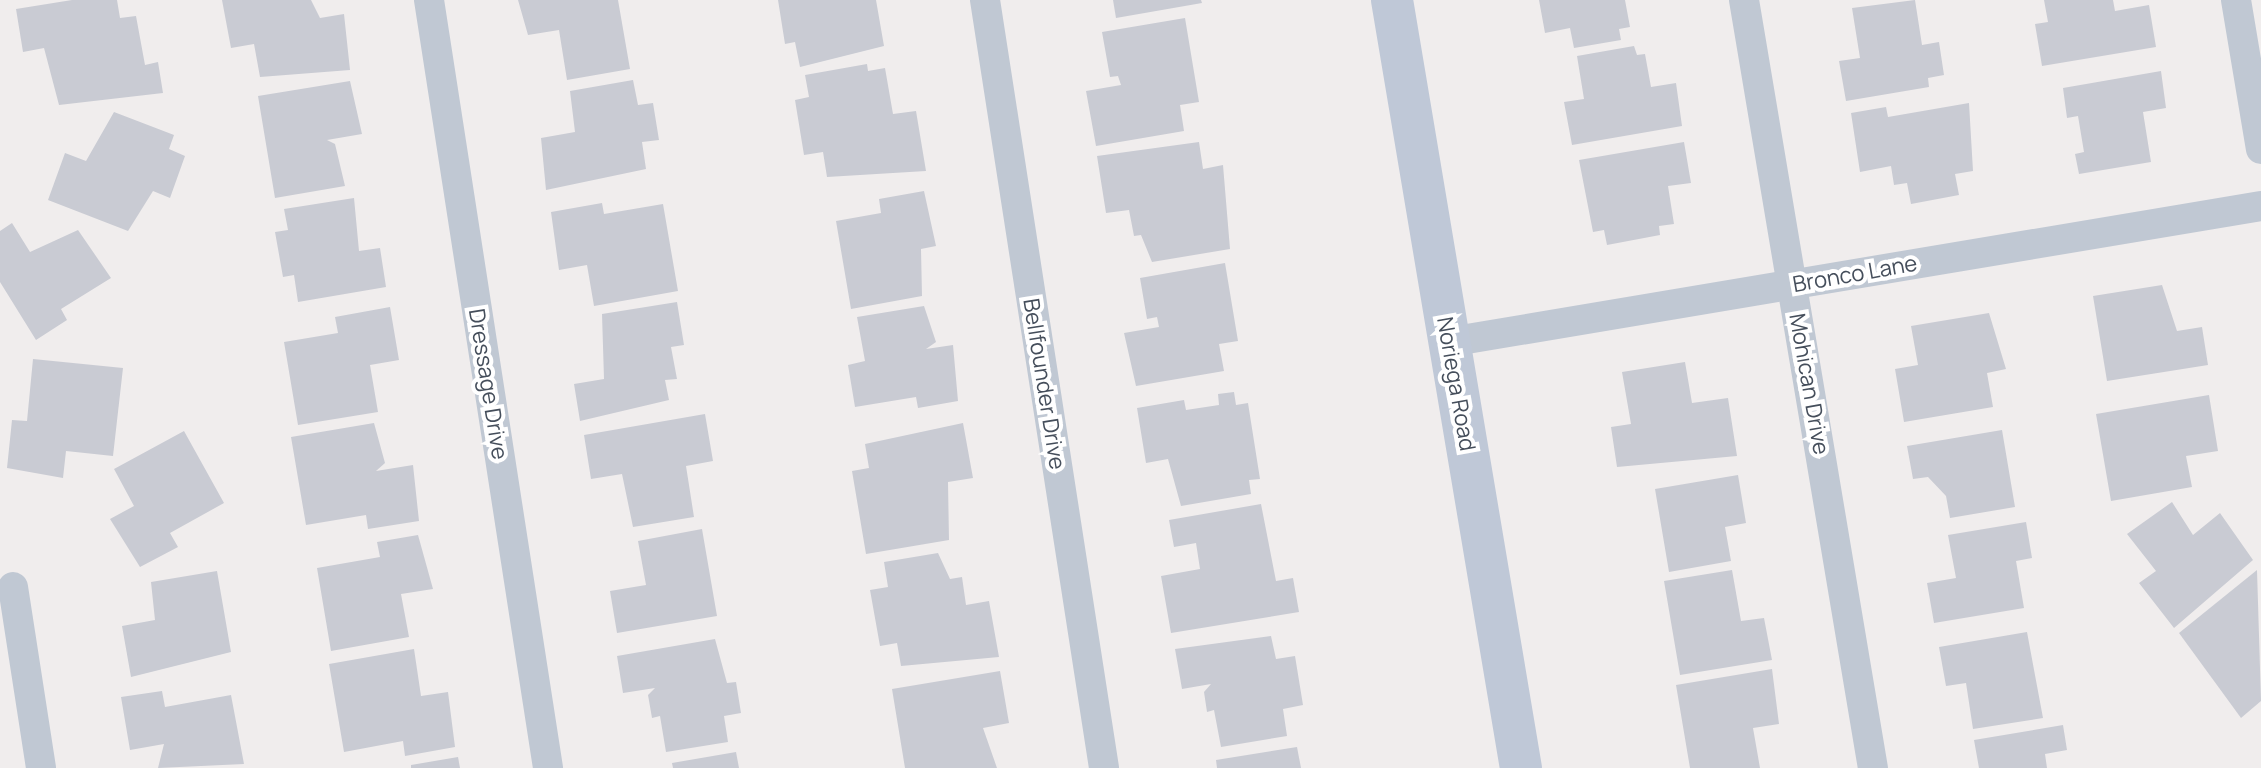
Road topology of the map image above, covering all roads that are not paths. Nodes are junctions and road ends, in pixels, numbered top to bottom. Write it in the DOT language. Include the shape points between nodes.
graph roads {
  1 [pos="429,0"];
  2 [pos="985,0"];
  3 [pos="1392,0"];
  4 [pos="1744,0"];
  5 [pos="2236,0"];
  6 [pos="2261,149"];
  7 [pos="2261,206"];
  8 [pos="1792,285"];
  9 [pos="1449,342"];
  10 [pos="13,587"];
  11 [pos="41,768"];
  12 [pos="548,768"];
  13 [pos="1104,768"];
  14 [pos="1521,768"];
  15 [pos="1873,768"];
  1 -- 12 [label="street, Dressage Drive"];
  2 -- 13 [label="street, Bellfounder Drive"];
  3 -- 9 [label="street, Noriega Road"];
  4 -- 8 [label="street, Mohican Drive"];
  5 -- 6 [label="street"];
  7 -- 8 [label="street, Bronco Lane"];
  8 -- 9 [label="street, Bronco Lane"];
  8 -- 15 [label="street, Mohican Drive"];
  9 -- 14 [label="street, Noriega Road"];
  10 -- 11 [label="street"];
}
